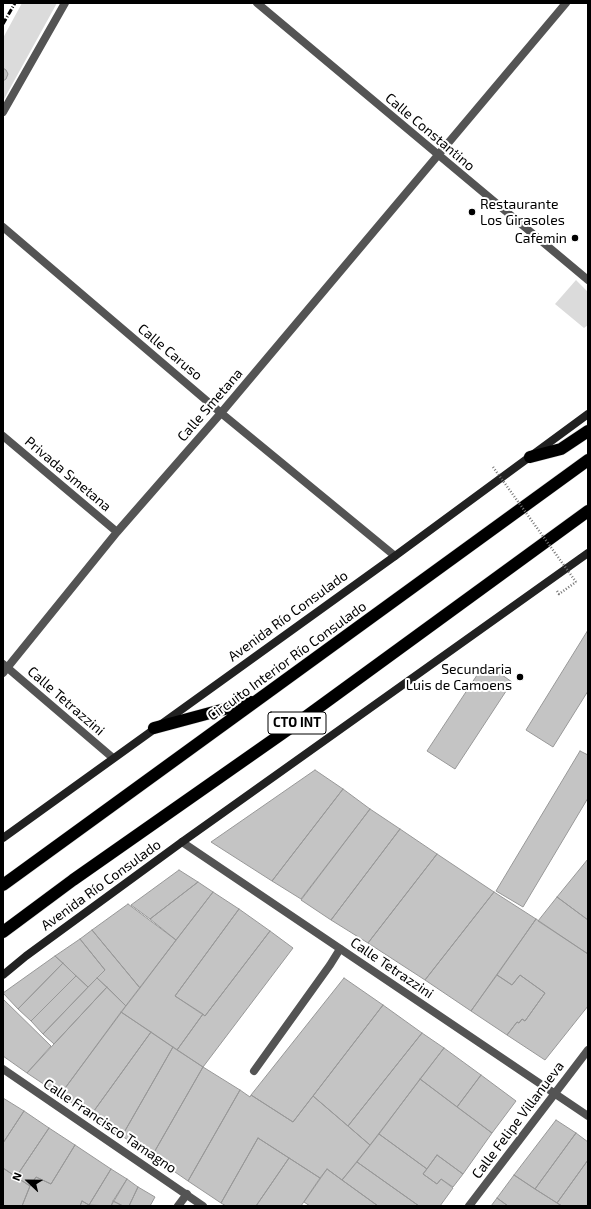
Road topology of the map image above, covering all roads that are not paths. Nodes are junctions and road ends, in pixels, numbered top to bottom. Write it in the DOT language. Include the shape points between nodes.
graph roads {
  1 [pos="65,3"];
  2 [pos="257,3"];
  3 [pos="566,3"];
  4 [pos="3,112"];
  5 [pos="438,155"];
  6 [pos="3,227"];
  7 [pos="588,280"];
  8 [pos="221,413"];
  9 [pos="588,414"];
  10 [pos="588,431"];
  11 [pos="3,436"];
  12 [pos="530,457"];
  13 [pos="588,460"];
  14 [pos="588,510"];
  15 [pos="117,532"];
  16 [pos="588,553"];
  17 [pos="395,556"];
  18 [pos="4,668"];
  19 [pos="258,700"];
  20 [pos="154,728"];
  21 [pos="113,758"];
  22 [pos="3,838"];
  23 [pos="182,842"];
  24 [pos="3,885"];
  25 [pos="3,932"];
  26 [pos="340,949"];
  27 [pos="3,975"];
  28 [pos="588,1050"];
  29 [pos="3,1069"];
  30 [pos="254,1070"];
  31 [pos="554,1094"];
  32 [pos="588,1116"];
  33 [pos="187,1194"];
  34 [pos="178,1206"];
  35 [pos="203,1206"];
  36 [pos="469,1206"];
  1 -- 4 [label="street"];
  2 -- 5 [label="street, Calle Constantino"];
  3 -- 5 [label="street, Calle Smetana"];
  5 -- 7 [label="street, Calle Constantino"];
  5 -- 8 [label="street, Calle Smetana"];
  6 -- 8 [label="street, Calle Caruso"];
  8 -- 15 [label="street, Calle Smetana"];
  8 -- 17 [label="street, Calle Caruso"];
  9 -- 12 [label="main road, Avenida Río Consulado"];
  10 -- 12 [label="highway" via="561,450"];
  11 -- 15 [label="street, Privada Smetana"];
  12 -- 17 [label="main road, Avenida Río Consulado"];
  13 -- 19 [label="highway, Circuito Interior Río Consulado / CTO INT"];
  14 -- 25 [label="highway, CTO INT" via="300,721"];
  15 -- 18 [label="street, Calle Smetana"];
  16 -- 23 [label="main road, Avenida Río Consulado / CTO INT"];
  17 -- 20 [label="main road, Avenida Río Consulado"];
  18 -- 21 [label="street, Calle Tetrazzini"];
  19 -- 20 [label="highway"];
  19 -- 24 [label="highway, Circuito Interior Río Consulado / CTO INT"];
  20 -- 21 [label="main road, Avenida Río Consulado"];
  21 -- 22 [label="main road, Avenida Río Consulado"];
  23 -- 26 [label="street, Calle Tetrazzini"];
  23 -- 27 [label="main road, Avenida Río Consulado / CTO INT"];
  26 -- 30 [label="street"];
  26 -- 31 [label="street, Calle Tetrazzini"];
  28 -- 31 [label="street, Calle Felipe Villanueva"];
  29 -- 33 [label="street, Calle Francisco Tamagno"];
  31 -- 32 [label="street, Calle Tetrazzini"];
  31 -- 36 [label="street, Calle Felipe Villanueva"];
  33 -- 34 [label="street"];
  33 -- 35 [label="street, Calle Francisco Tamagno"];
}
